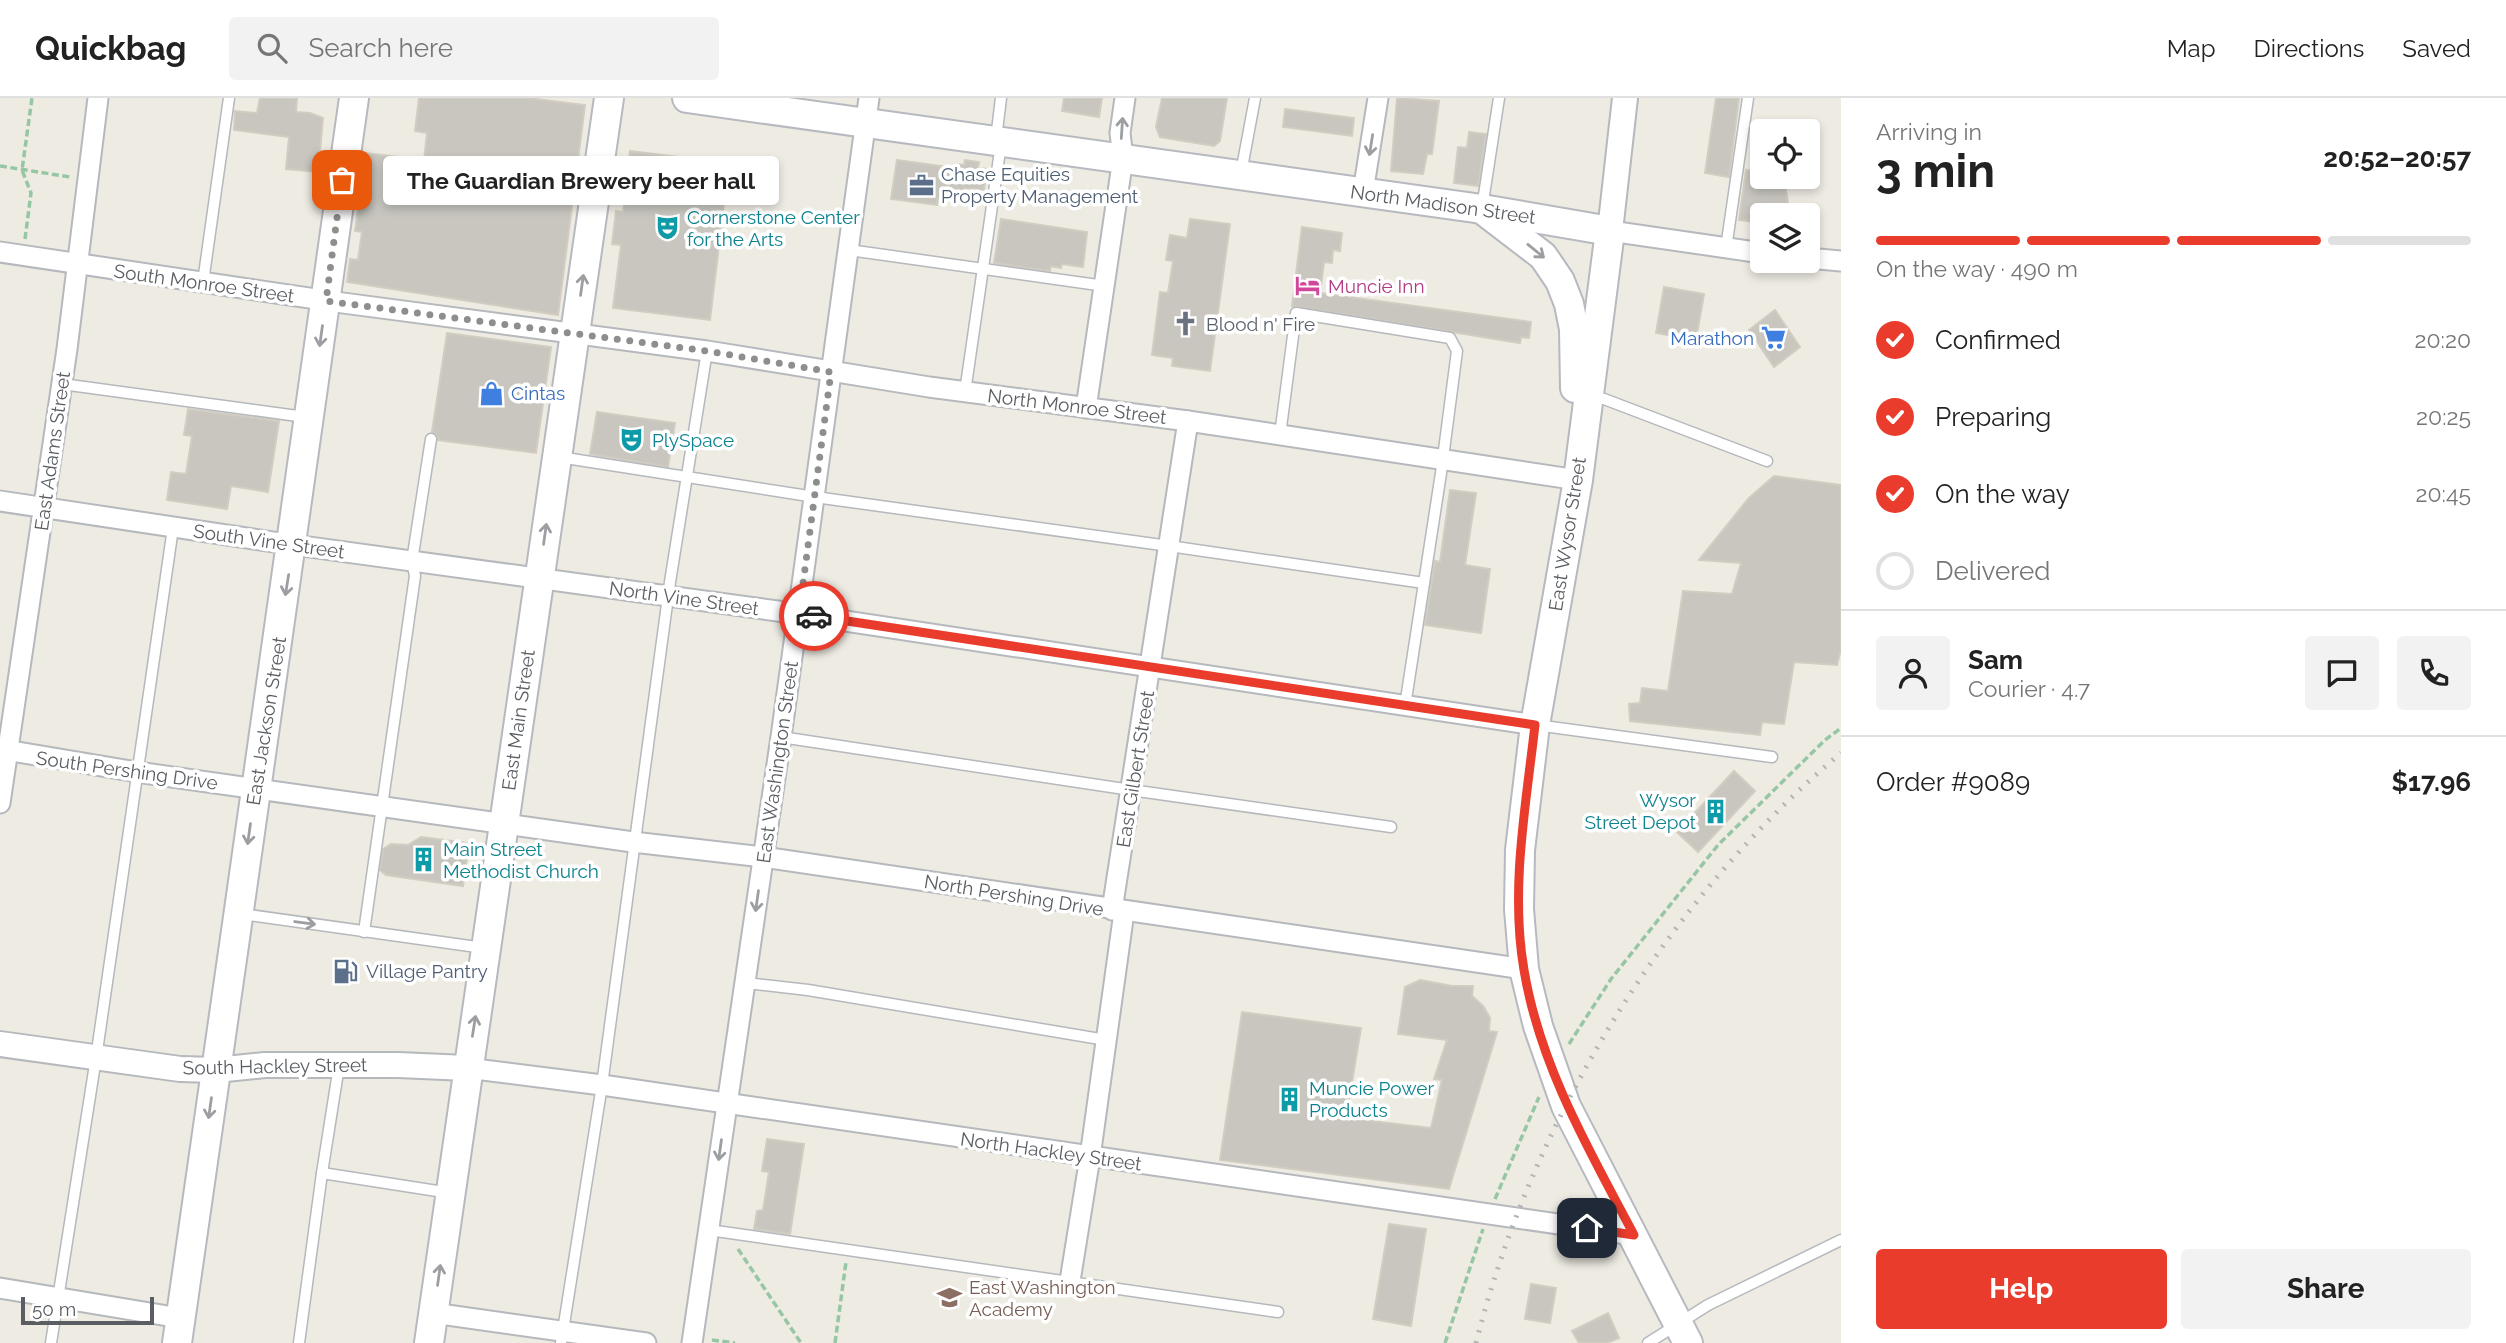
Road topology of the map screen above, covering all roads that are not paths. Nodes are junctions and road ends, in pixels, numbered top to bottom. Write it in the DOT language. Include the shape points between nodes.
graph roads {
  1 [pos="98,98"];
  2 [pos="229,98"];
  3 [pos="354,98"];
  4 [pos="609,98"];
  5 [pos="688,98"];
  6 [pos="1001,98"];
  7 [pos="1125,98"];
  8 [pos="1255,98"];
  9 [pos="1378,98"];
  10 [pos="1499,98"];
  11 [pos="1625,98"];
  12 [pos="1748,98"];
  13 [pos="740,102"];
  14 [pos="868,110"];
  15 [pos="998,140"];
  16 [pos="1124,158"];
  17 [pos="1241,176"];
  18 [pos="1363,192"];
  19 [pos="1482,209"];
  20 [pos="1610,231"];
  21 [pos="1726,248"];
  22 [pos="849,250"];
  23 [pos="1750,251"];
  24 [pos="0,252"];
  25 [pos="1820,259"];
  26 [pos="1841,261"];
  27 [pos="78,264"];
  28 [pos="983,269"];
  29 [pos="203,282"];
  30 [pos="1105,286"];
  31 [pos="326,301"];
  32 [pos="575,334"];
  33 [pos="707,351"];
  34 [pos="831,372"];
  35 [pos="62,384"];
  36 [pos="965,392"];
  37 [pos="1588,396"];
  38 [pos="1086,408"];
  39 [pos="310,418"];
  40 [pos="1188,421"];
  41 [pos="1280,435"];
  42 [pos="431,439"];
  43 [pos="1582,442"];
  44 [pos="556,457"];
  45 [pos="1443,458"];
  46 [pos="1768,460"];
  47 [pos="687,477"];
  48 [pos="1578,480"];
  49 [pos="815,497"];
  50 [pos="0,501"];
  51 [pos="44,507"];
  52 [pos="173,528"];
  53 [pos="293,545"];
  54 [pos="1169,545"];
  55 [pos="412,561"];
  56 [pos="538,578"];
  57 [pos="1424,583"];
  58 [pos="668,596"];
  59 [pos="799,614"];
  60 [pos="1151,667"];
  61 [pos="1405,706"];
  62 [pos="1535,725"];
  63 [pos="781,737"];
  64 [pos="4,750"];
  65 [pos="1772,757"];
  66 [pos="137,772"];
  67 [pos="256,788"];
  68 [pos="1131,790"];
  69 [pos="0,803"];
  70 [pos="381,806"];
  71 [pos="504,822"];
  72 [pos="1391,827"];
  73 [pos="633,842"];
  74 [pos="763,858"];
  75 [pos="1118,911"];
  76 [pos="238,914"];
  77 [pos="364,932"];
  78 [pos="486,948"];
  79 [pos="1524,969"];
  80 [pos="746,983"];
  81 [pos="1106,1040"];
  82 [pos="0,1044"];
  83 [pos="96,1058"];
  84 [pos="340,1065"];
  85 [pos="467,1068"];
  86 [pos="216,1070"];
  87 [pos="602,1085"];
  88 [pos="727,1103"];
  89 [pos="1090,1157"];
  90 [pos="322,1172"];
  91 [pos="451,1193"];
  92 [pos="718,1231"];
  93 [pos="1634,1235"];
  94 [pos="1841,1240"];
  95 [pos="1070,1281"];
  96 [pos="0,1288"];
  97 [pos="58,1297"];
  98 [pos="1278,1312"];
  99 [pos="433,1313"];
  100 [pos="178,1331"];
  101 [pos="1683,1334"];
  102 [pos="562,1337"];
  103 [pos="51,1343"];
  104 [pos="299,1343"];
  105 [pos="429,1343"];
  106 [pos="646,1343"];
  107 [pos="692,1343"];
  108 [pos="1648,1343"];
  1 -- 27 [label="street, East Adams Street"];
  2 -- 29 [label="lane"];
  3 -- 31 [label="main road, East Jackson Street"];
  32 -- 4 [label="main road, East Main Street, one-way"];
  5 -- 13 [label="main road, North Madison Street"];
  6 -- 15 [label="lane"];
  16 -- 7 [label="street, one-way" via="1120,133"];
  8 -- 17 [label="lane"];
  9 -- 18 [label="street, one-way"];
  10 -- 19 [label="lane"];
  11 -- 20 [label="street, East Wysor Street"];
  12 -- 21 [label="lane"];
  13 -- 14 [label="main road, North Madison Street"];
  14 -- 15 [label="main road, North Madison Street"];
  14 -- 22 [label="street, East Washington Street"];
  15 -- 16 [label="main road, North Madison Street"];
  15 -- 28 [label="lane"];
  16 -- 17 [label="main road, North Madison Street"];
  16 -- 30 [label="street"];
  17 -- 18 [label="main road, North Madison Street"];
  18 -- 19 [label="main road, North Madison Street"];
  19 -- 20 [label="main road, North Madison Street"];
  19 -- 43 [label="main road, one-way" via="1543,256 1560,281 1574,329 1574,397"];
  20 -- 21 [label="street, North Madison Street"];
  20 -- 37 [label="main road, East Wysor Street"];
  21 -- 23 [label="street, North Madison Street"];
  22 -- 28 [label="lane"];
  22 -- 34 [label="street, East Washington Street"];
  24 -- 27 [label="street, South Monroe Street"];
  25 -- 26 [label="street"];
  27 -- 29 [label="street, South Monroe Street"];
  27 -- 35 [label="street, East Adams Street"];
  28 -- 30 [label="lane"];
  28 -- 36 [label="lane"];
  29 -- 31 [label="street, South Monroe Street"];
  30 -- 38 [label="street"];
  31 -- 32 [label="street, South Monroe Street"];
  31 -- 39 [label="main road, East Jackson Street, one-way"];
  32 -- 33 [label="street, North Monroe Street"];
  32 -- 44 [label="main road, East Main Street"];
  33 -- 34 [label="street, North Monroe Street"];
  33 -- 47 [label="lane"];
  34 -- 36 [label="street, North Monroe Street"];
  34 -- 49 [label="street, East Washington Street"];
  35 -- 39 [label="lane"];
  35 -- 51 [label="street, East Adams Street"];
  36 -- 38 [label="street, North Monroe Street"];
  37 -- 43 [label="main road, East Wysor Street"];
  37 -- 46 [label="lane"];
  38 -- 40 [label="street, North Monroe Street"];
  39 -- 53 [label="main road, East Jackson Street"];
  40 -- 41 [label="street, North Monroe Street"];
  40 -- 54 [label="street, East Gilbert Street"];
  41 -- 45 [label="street, North Monroe Street"];
  41 -- 45 [label="lane" via="1296,313 1450,338 1457,351"];
  42 -- 55 [label="lane"];
  43 -- 48 [label="main road, East Wysor Street"];
  44 -- 47 [label="lane"];
  56 -- 44 [label="main road, East Main Street, one-way"];
  45 -- 48 [label="street, North Monroe Street"];
  45 -- 57 [label="lane"];
  47 -- 49 [label="lane"];
  47 -- 58 [label="lane"];
  48 -- 62 [label="main road, East Wysor Street"];
  49 -- 54 [label="lane"];
  49 -- 59 [label="street, East Washington Street"];
  50 -- 51 [label="street, South Vine Street"];
  51 -- 52 [label="street, South Vine Street"];
  51 -- 64 [label="street, East Adams Street"];
  52 -- 53 [label="street, South Vine Street"];
  52 -- 66 [label="lane"];
  53 -- 55 [label="street, South Vine Street"];
  53 -- 67 [label="main road, East Jackson Street, one-way"];
  54 -- 57 [label="lane"];
  54 -- 60 [label="street, East Gilbert Street"];
  55 -- 56 [label="street, South Vine Street"];
  55 -- 70 [label="lane" via="415,576"];
  56 -- 58 [label="street, North Vine Street"];
  56 -- 71 [label="main road, East Main Street"];
  57 -- 61 [label="lane"];
  58 -- 59 [label="street, North Vine Street"];
  58 -- 73 [label="lane"];
  59 -- 60 [label="street, North Vine Street"];
  59 -- 63 [label="street, East Washington Street"];
  60 -- 61 [label="street, North Vine Street"];
  60 -- 68 [label="street, East Gilbert Street"];
  61 -- 62 [label="street, North Vine Street"];
  62 -- 65 [label="lane"];
  62 -- 79 [label="main road, East Wysor Street" via="1520,850"];
  63 -- 68 [label="lane"];
  63 -- 74 [label="street, East Washington Street"];
  64 -- 66 [label="street, South Pershing Drive"];
  64 -- 69 [label="street, East Adams Street"];
  66 -- 67 [label="street, South Pershing Drive"];
  66 -- 83 [label="lane"];
  67 -- 70 [label="street, South Pershing Drive"];
  67 -- 76 [label="main road, East Jackson Street, one-way"];
  68 -- 72 [label="lane"];
  68 -- 75 [label="street, East Gilbert Street"];
  70 -- 71 [label="street, South Pershing Drive"];
  70 -- 77 [label="lane"];
  71 -- 73 [label="street, North Pershing Drive"];
  71 -- 78 [label="main road, East Main Street"];
  73 -- 74 [label="street, North Pershing Drive"];
  73 -- 87 [label="lane"];
  74 -- 75 [label="street, North Pershing Drive"];
  74 -- 80 [label="street, East Washington Street, one-way"];
  75 -- 79 [label="street, North Pershing Drive"];
  75 -- 81 [label="street, East Gilbert Street"];
  76 -- 77 [label="lane, one-way"];
  76 -- 86 [label="main road, East Jackson Street"];
  77 -- 78 [label="lane"];
  85 -- 78 [label="main road, East Main Street, one-way"];
  79 -- 93 [label="main road, East Wysor Street" via="1566,1106"];
  80 -- 81 [label="lane"];
  80 -- 88 [label="street, East Washington Street"];
  81 -- 89 [label="street, East Gilbert Street"];
  82 -- 83 [label="street, South Hackley Street"];
  83 -- 86 [label="street, South Hackley Street"];
  83 -- 97 [label="lane"];
  84 -- 85 [label="street, South Hackley Street"];
  84 -- 86 [label="street, South Hackley Street"];
  84 -- 90 [label="lane"];
  85 -- 87 [label="street, North Hackley Street"];
  85 -- 91 [label="main road, East Main Street"];
  86 -- 100 [label="main road, East Jackson Street, one-way"];
  87 -- 88 [label="street, North Hackley Street"];
  87 -- 102 [label="lane"];
  88 -- 89 [label="street, North Hackley Street"];
  88 -- 92 [label="street, East Washington Street, one-way"];
  89 -- 93 [label="street, North Hackley Street"];
  89 -- 95 [label="street, East Gilbert Street"];
  90 -- 91 [label="lane"];
  90 -- 104 [label="lane"];
  99 -- 91 [label="main road, East Main Street, one-way"];
  92 -- 95 [label="lane"];
  92 -- 107 [label="street, East Washington Street"];
  93 -- 101 [label="main road, East Wysor Street"];
  94 -- 101 [label="lane" via="1708,1305"];
  95 -- 98 [label="lane"];
  96 -- 97 [label="street"];
  97 -- 100 [label="street"];
  97 -- 103 [label="lane"];
  99 -- 102 [label="street"];
  99 -- 105 [label="main road, East Main Street"];
  101 -- 108 [label="lane"];
  102 -- 106 [label="street"];
}
